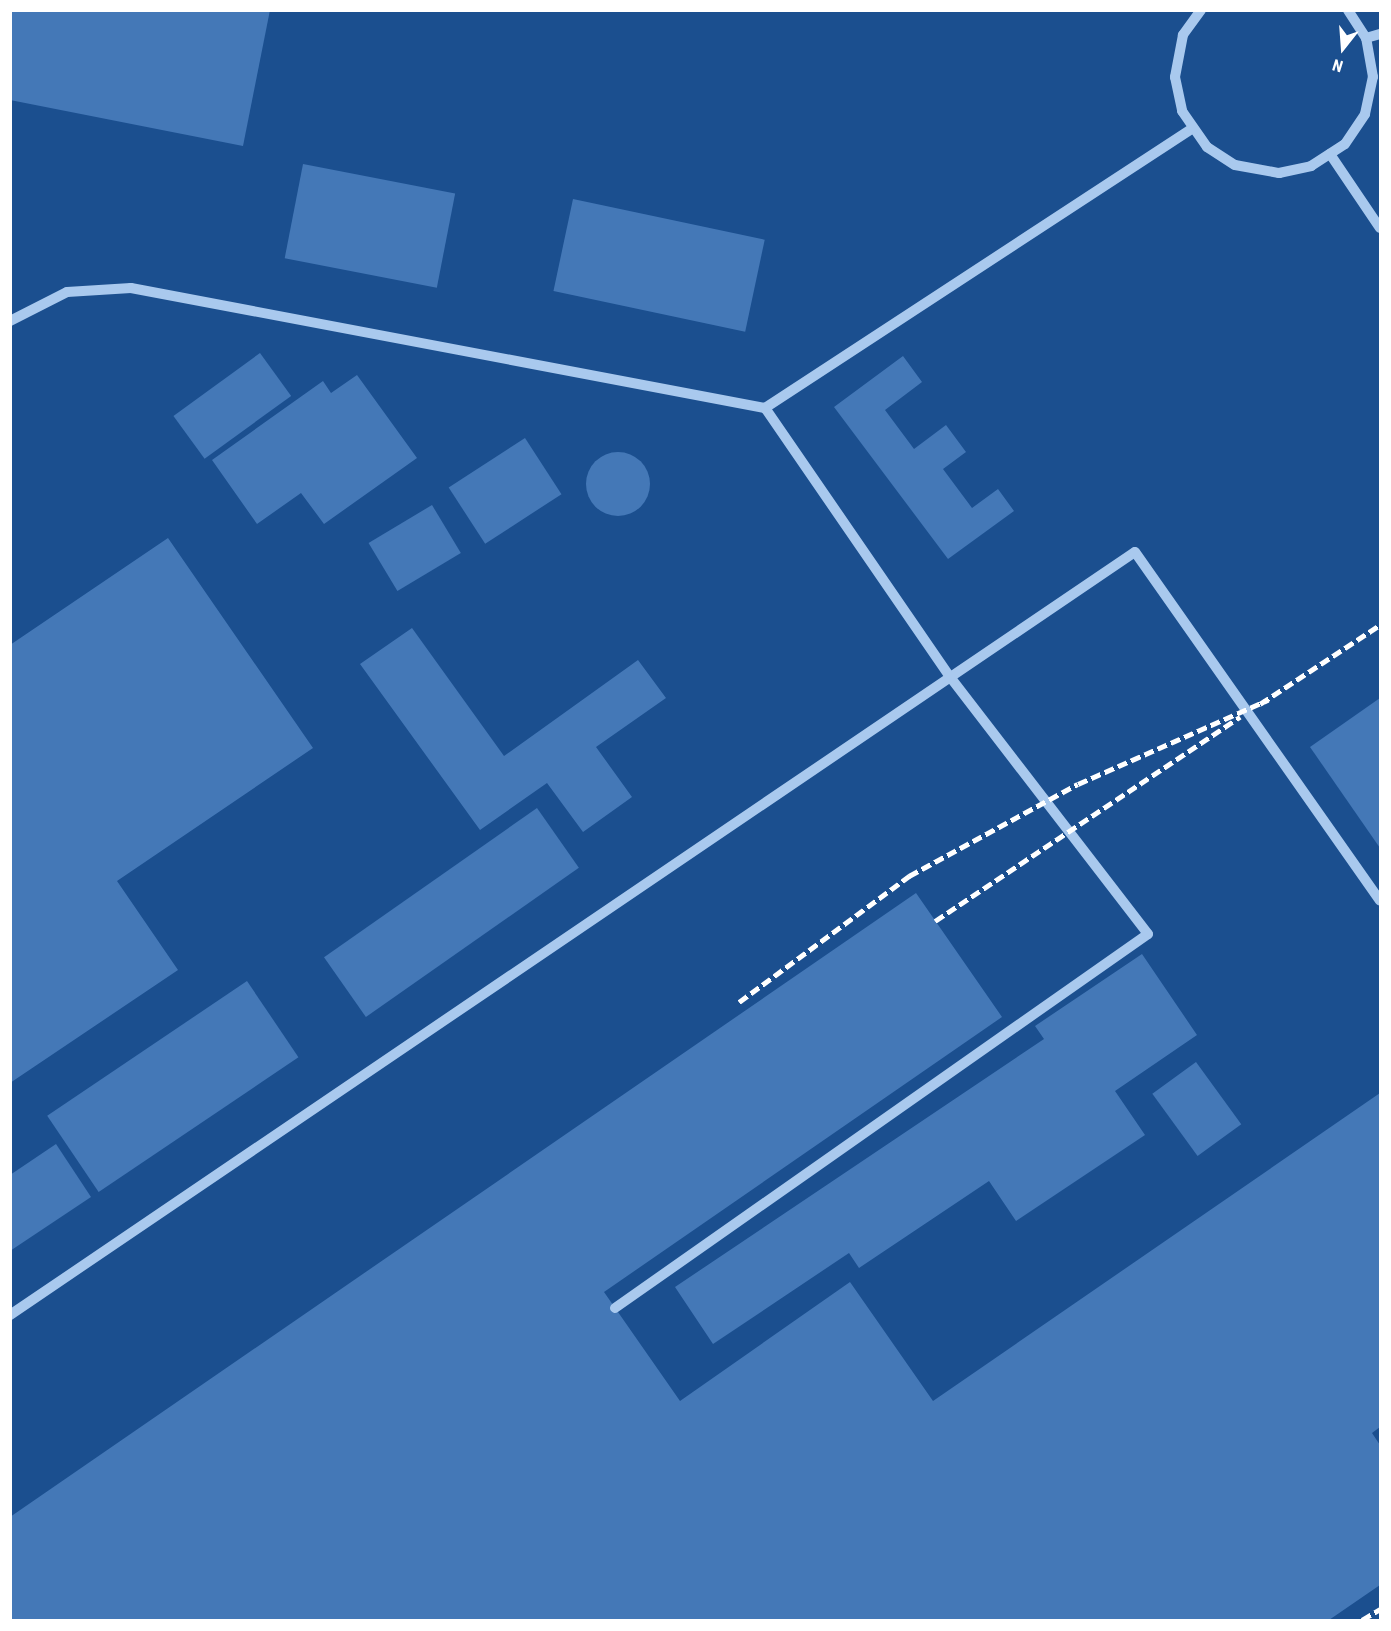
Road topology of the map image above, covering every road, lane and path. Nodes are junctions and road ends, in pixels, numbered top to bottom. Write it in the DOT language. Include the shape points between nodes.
graph roads {
  1 [pos="1200,10"];
  2 [pos="1351,11"];
  3 [pos="1380,34"];
  4 [pos="1366,38"];
  5 [pos="1377,77"];
  6 [pos="1193,128"];
  7 [pos="1330,154"];
  8 [pos="1380,228"];
  9 [pos="10,321"];
  10 [pos="765,408"];
  11 [pos="950,677"];
  12 [pos="1380,900"];
  13 [pos="615,1308"];
  14 [pos="10,1315"];
  1 -- 6 [label="lane" via="1183,35 1175,77 1182,111"];
  2 -- 4 [label="lane"];
  3 -- 4 [label="lane"];
  4 -- 5 [label="lane"];
  5 -- 7 [label="lane" via="1365,114 1345,144"];
  6 -- 7 [label="lane" via="1207,147 1235,165 1279,173 1311,166"];
  6 -- 10 [label="lane"];
  7 -- 8 [label="lane"];
  9 -- 10 [label="lane" via="67,292 131,288"];
  10 -- 11 [label="lane"];
  11 -- 12 [label="lane" via="1135,552"];
  11 -- 13 [label="lane" via="1148,934"];
  11 -- 14 [label="lane"];
}
